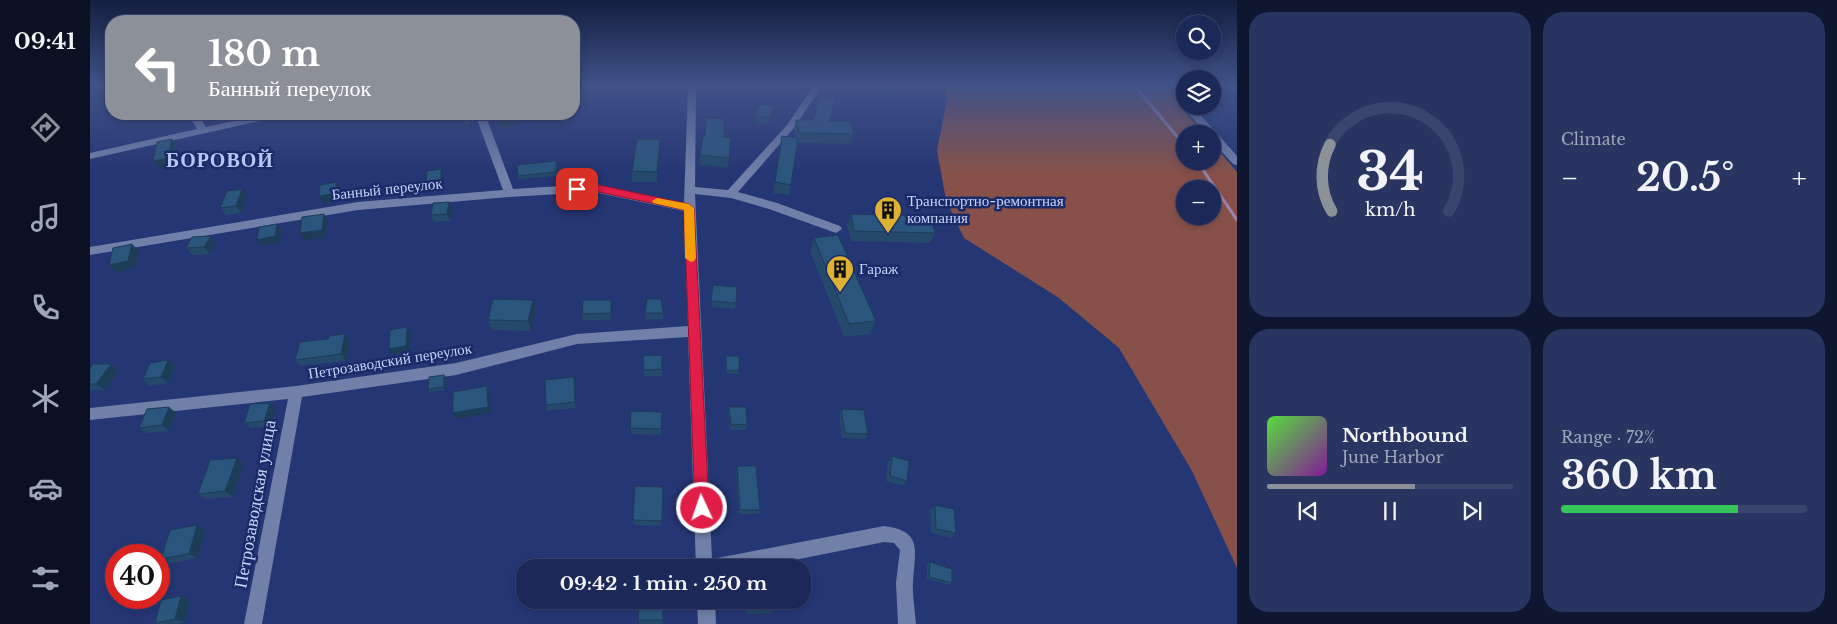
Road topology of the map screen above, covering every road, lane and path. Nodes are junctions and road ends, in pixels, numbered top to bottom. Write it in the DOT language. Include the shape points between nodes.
graph roads {
  1 [pos="691,114"];
  2 [pos="799,114"];
  3 [pos="1195,115"];
  4 [pos="197,120"];
  5 [pos="250,120"];
  6 [pos="482,120"];
  7 [pos="1204,125"];
  8 [pos="203,131"];
  9 [pos="1221,144"];
  10 [pos="90,156"];
  11 [pos="1237,162"];
  12 [pos="688,190"];
  13 [pos="509,193"];
  14 [pos="731,194"];
  15 [pos="689,208"];
  16 [pos="836,229"];
  17 [pos="90,251"];
  18 [pos="694,332"];
  19 [pos="296,392"];
  20 [pos="90,414"];
  21 [pos="704,559"];
  22 [pos="756,559"];
  23 [pos="706,609"];
  24 [pos="253,624"];
  25 [pos="707,624"];
  26 [pos="907,624"];
  1 -- 12 [label="street"];
  2 -- 14 [label="street"];
  3 -- 7 [label="street"];
  4 -- 8 [label="street"];
  5 -- 8 [label="street"];
  6 -- 13 [label="street"];
  8 -- 10 [label="street"];
  9 -- 11 [label="street"];
  12 -- 14 [label="street"];
  12 -- 15 [label="street"];
  13 -- 15 [label="street, Банный переулок" via="594,188"];
  13 -- 17 [label="street, Банный переулок" via="358,206"];
  14 -- 16 [label="street"];
  15 -- 18 [label="street"];
  18 -- 19 [label="street, Петрозаводский переулок" via="577,339 456,368"];
  18 -- 21 [label="street"];
  19 -- 20 [label="street, Петрозаводский переулок"];
  19 -- 24 [label="street, Петрозаводская улица"];
  22 -- 26 [label="street" via="884,534 898,536 908,547 904,583"];
  23 -- 25 [label="street"];
}
